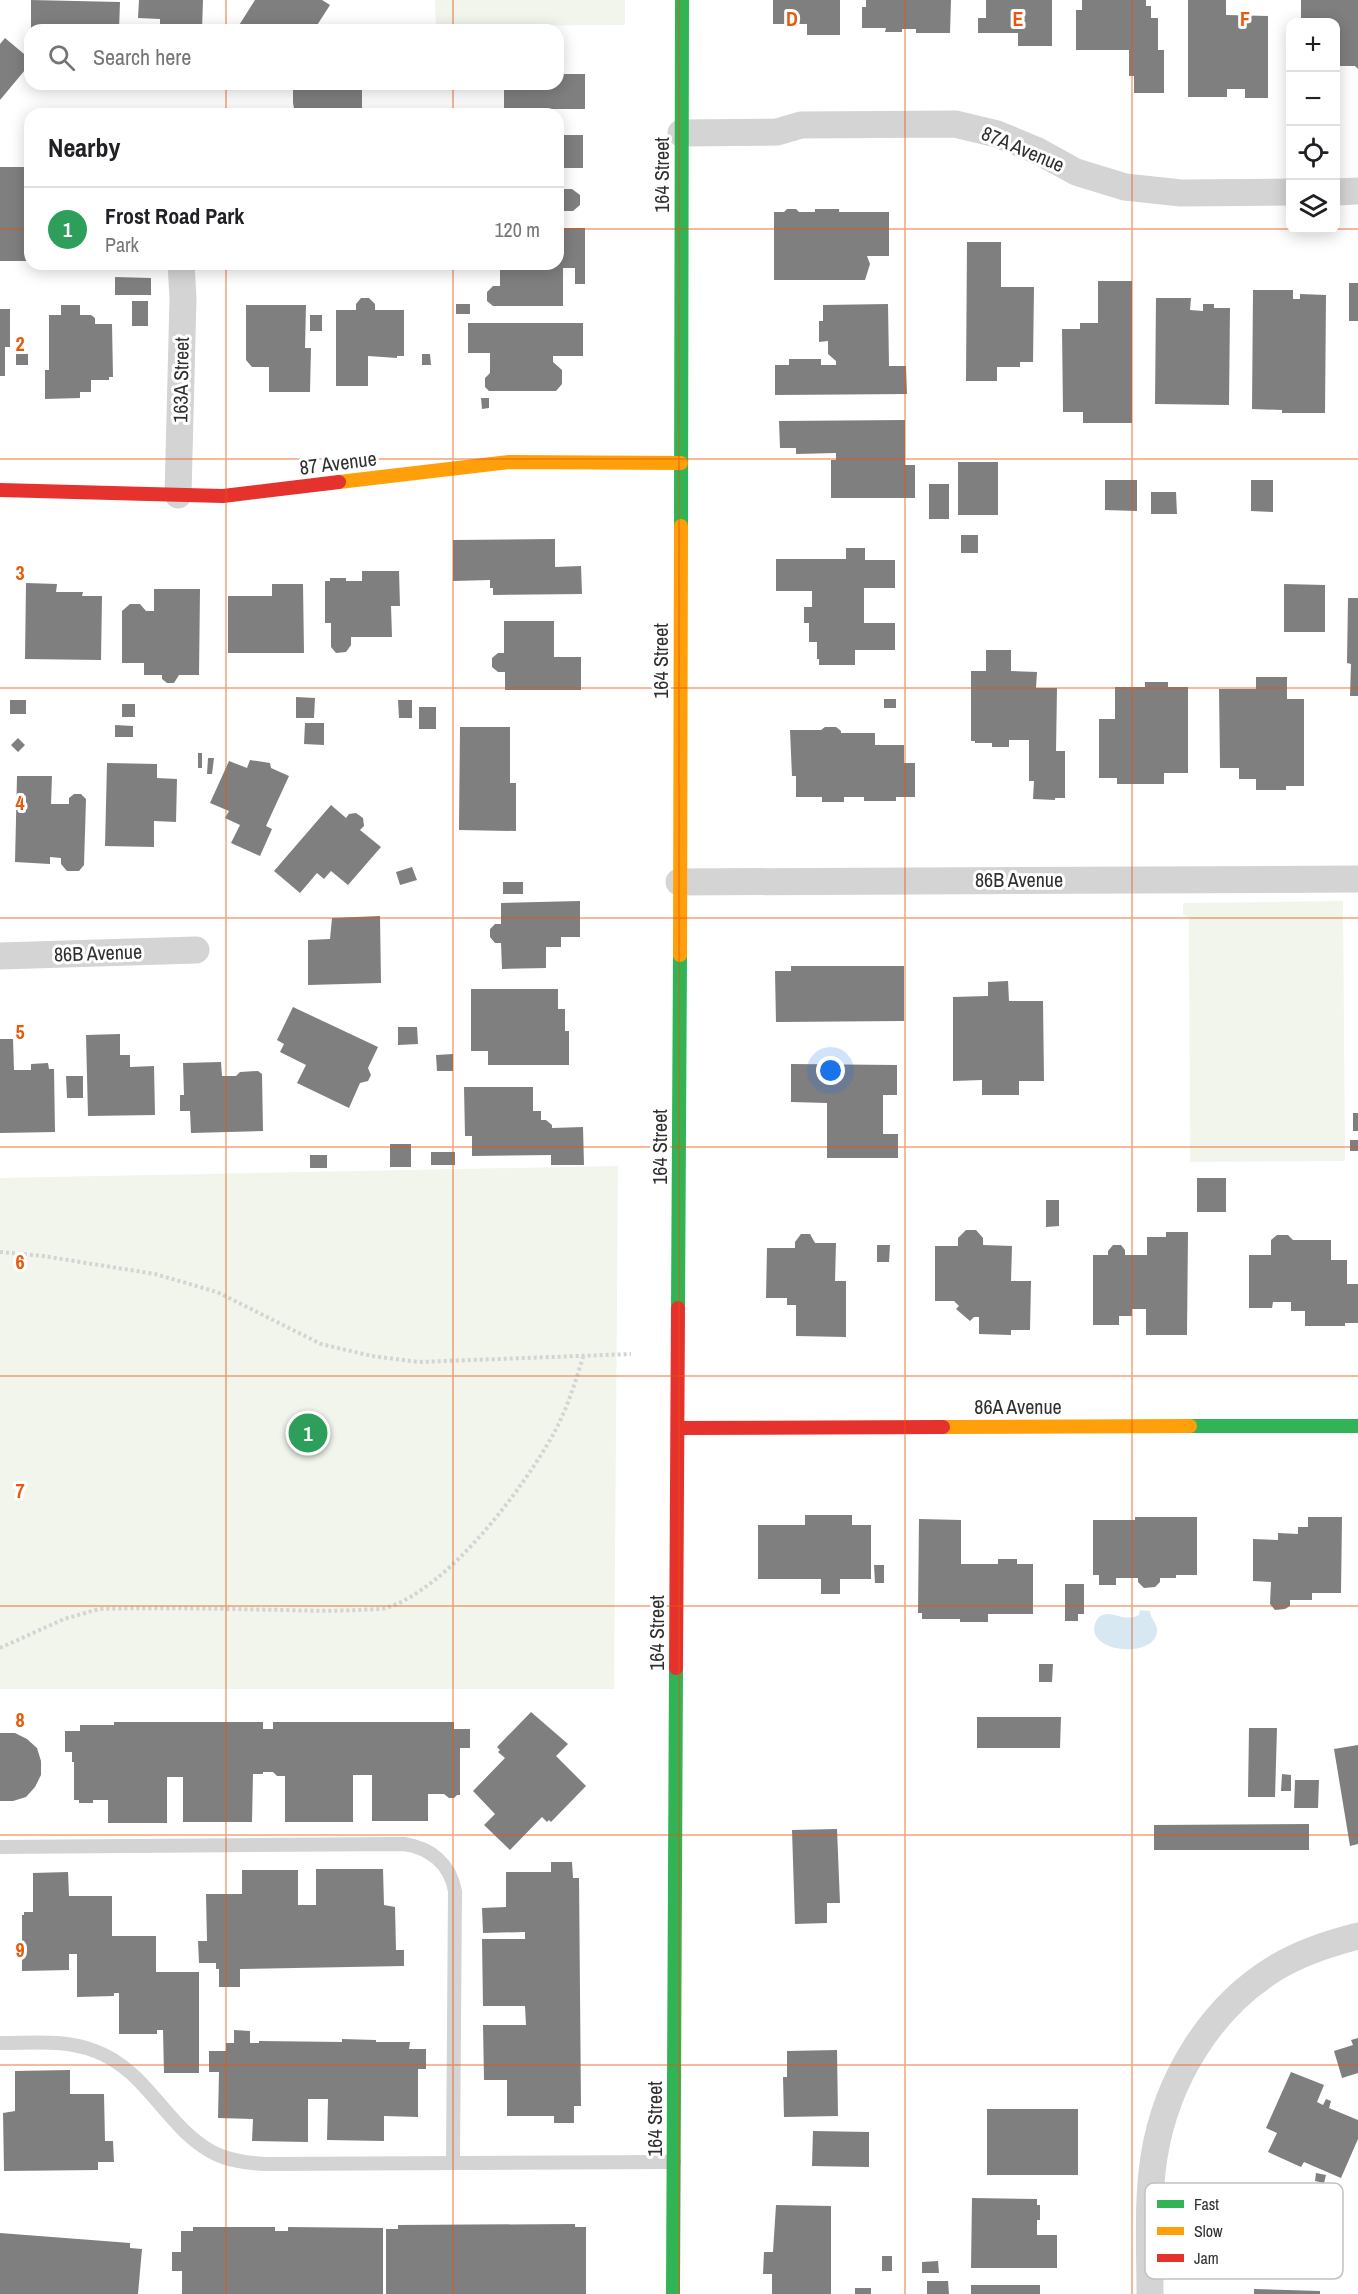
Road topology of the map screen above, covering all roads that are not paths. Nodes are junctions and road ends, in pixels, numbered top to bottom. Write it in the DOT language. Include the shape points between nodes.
graph roads {
  1 [pos="682,0"];
  2 [pos="681,133"];
  3 [pos="1358,191"];
  4 [pos="1286,192"];
  5 [pos="1340,192"];
  6 [pos="181,270"];
  7 [pos="681,463"];
  8 [pos="0,490"];
  9 [pos="178,495"];
  10 [pos="1358,879"];
  11 [pos="680,882"];
  12 [pos="195,950"];
  13 [pos="0,956"];
  14 [pos="1358,1426"];
  15 [pos="678,1428"];
  16 [pos="0,1847"];
  17 [pos="1358,1936"];
  18 [pos="0,2043"];
  19 [pos="453,2162"];
  20 [pos="674,2162"];
  21 [pos="1152,2183"];
  22 [pos="1150,2279"];
  23 [pos="673,2294"];
  24 [pos="1150,2294"];
  1 -- 2 [label="street, 164 Street"];
  2 -- 4 [label="street, 87A Avenue" via="777,132 801,125 955,124 997,134 1077,172 1125,187 1180,193"];
  2 -- 7 [label="street, 164 Street"];
  3 -- 5 [label="street"];
  6 -- 9 [label="street, 163A Street"];
  7 -- 9 [label="street, 87 Avenue" via="510,462 238,495"];
  7 -- 11 [label="street, 164 Street"];
  8 -- 9 [label="street, 87 Avenue"];
  10 -- 11 [label="street, 86B Avenue"];
  11 -- 15 [label="street, 164 Street"];
  12 -- 13 [label="street, 86B Avenue"];
  14 -- 15 [label="street, 86A Avenue"];
  15 -- 20 [label="street, 164 Street"];
  16 -- 19 [label="lane" via="404,1844 431,1852 449,1872 455,1891"];
  17 -- 21 [label="street" via="1315,1949 1278,1967 1213,2023 1172,2092 1159,2131"];
  18 -- 19 [label="lane" via="72,2044 109,2057 134,2075 202,2146 221,2157 265,2164"];
  19 -- 20 [label="lane"];
  20 -- 23 [label="street, 164 Street"];
  22 -- 24 [label="street"];
}
